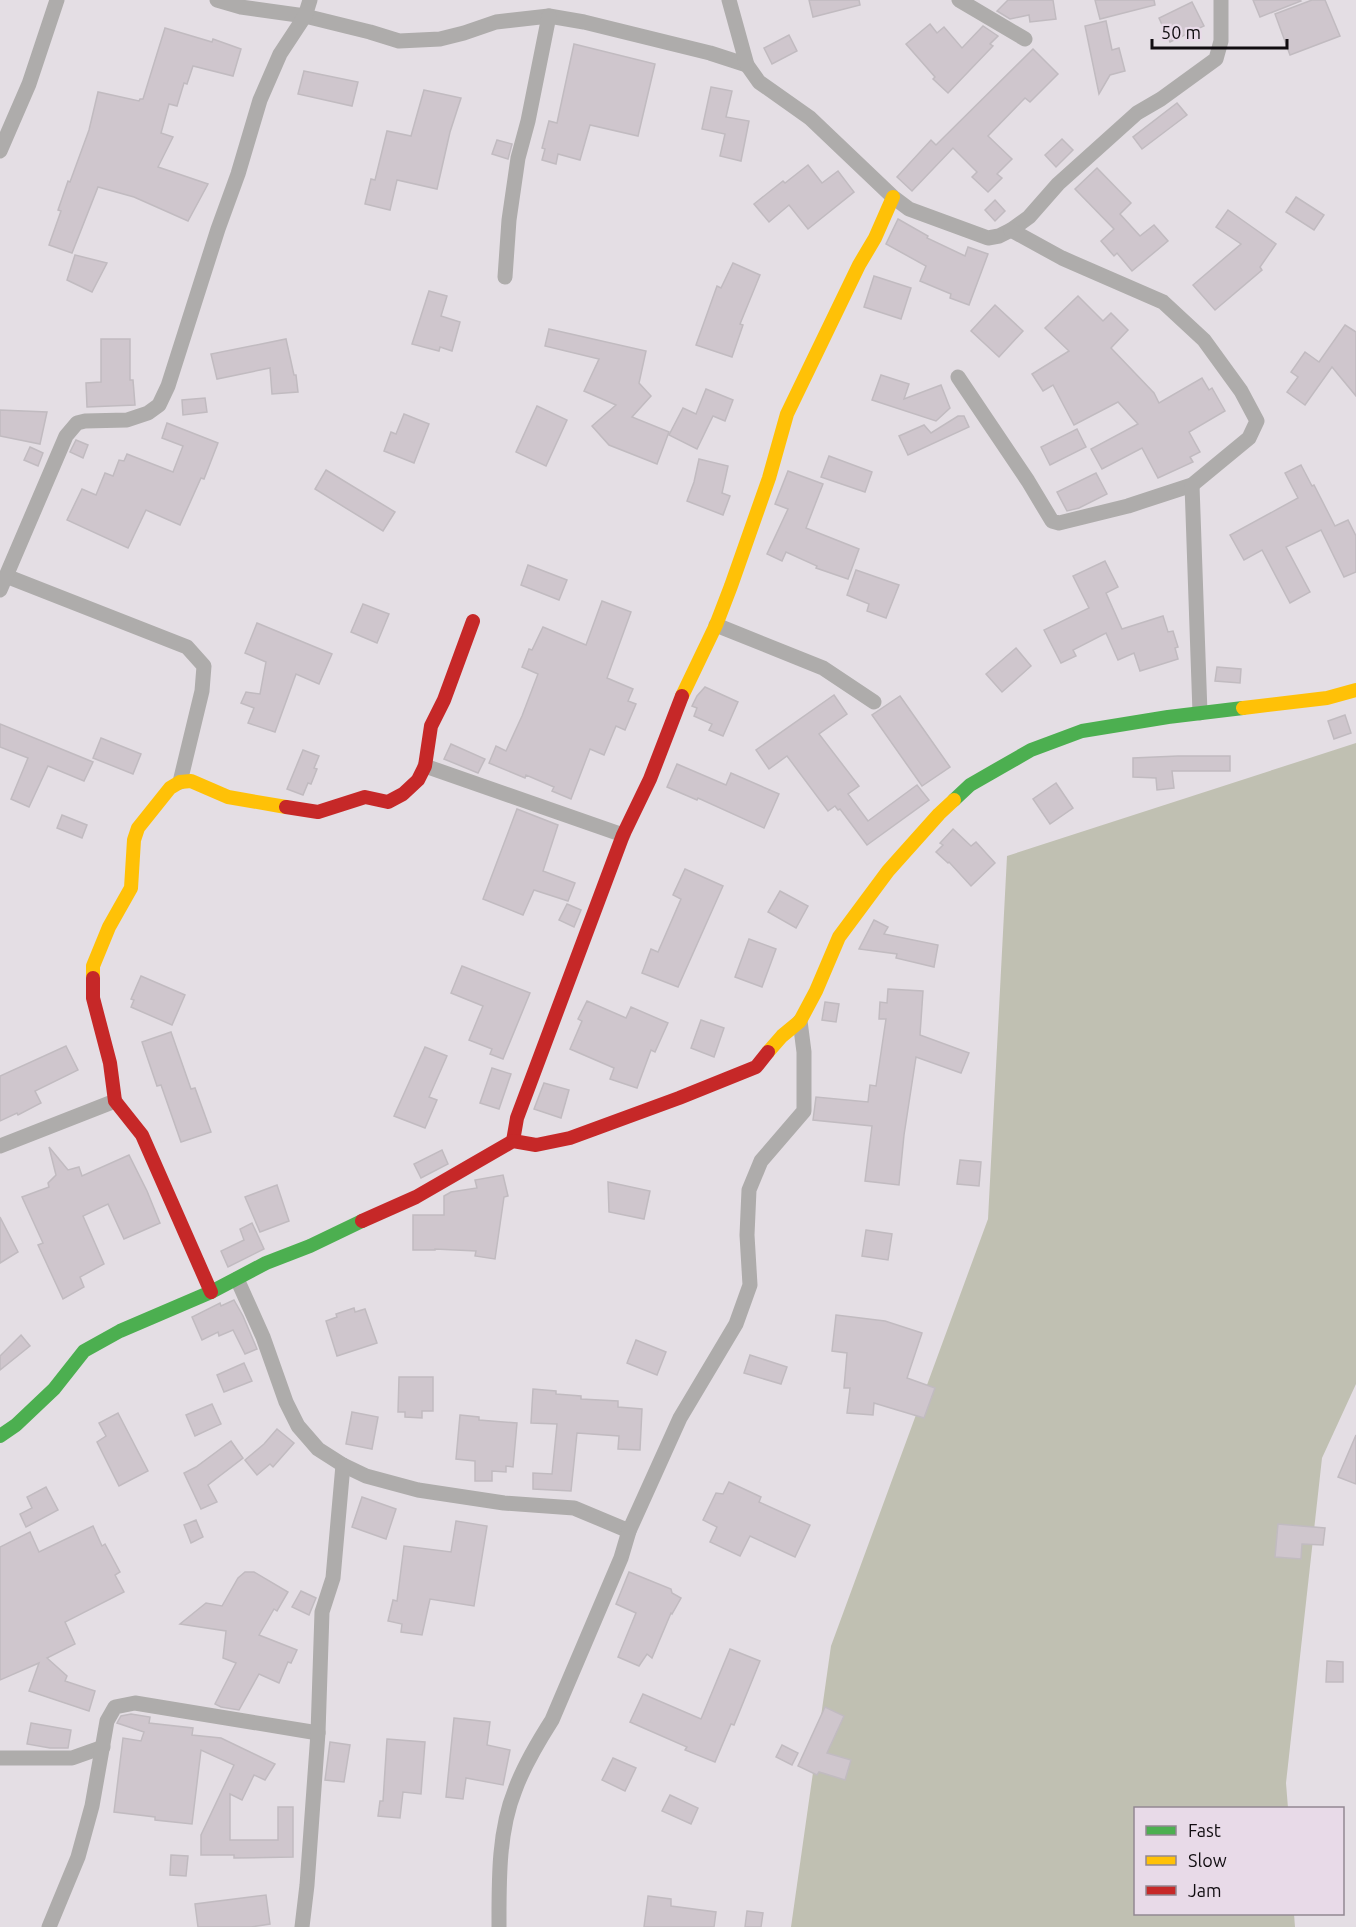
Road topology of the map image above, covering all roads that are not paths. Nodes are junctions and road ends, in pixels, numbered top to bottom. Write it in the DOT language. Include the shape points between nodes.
graph roads {
  1 [pos="57,0"];
  2 [pos="217,0"];
  3 [pos="310,0"];
  4 [pos="729,0"];
  5 [pos="959,0"];
  6 [pos="1221,0"];
  7 [pos="305,16"];
  8 [pos="549,16"];
  9 [pos="1025,39"];
  10 [pos="747,65"];
  11 [pos="0,151"];
  12 [pos="893,197"];
  13 [pos="1011,230"];
  14 [pos="505,277"];
  15 [pos="958,376"];
  16 [pos="1192,485"];
  17 [pos="3,583"];
  18 [pos="473,621"];
  19 [pos="716,625"];
  20 [pos="1356,690"];
  21 [pos="874,702"];
  22 [pos="1200,712"];
  23 [pos="424,766"];
  24 [pos="180,782"];
  25 [pos="623,835"];
  26 [pos="800,1021"];
  27 [pos="115,1101"];
  28 [pos="513,1141"];
  29 [pos="0,1146"];
  30 [pos="237,1279"];
  31 [pos="211,1292"];
  32 [pos="0,1436"];
  33 [pos="343,1465"];
  34 [pos="629,1531"];
  35 [pos="318,1733"];
  36 [pos="103,1747"];
  37 [pos="0,1758"];
  38 [pos="49,1927"];
  39 [pos="302,1927"];
  40 [pos="499,1927"];
  1 -- 11 [label="street" via="29,84"];
  2 -- 7 [label="street"];
  3 -- 7 [label="street"];
  4 -- 10 [label="street"];
  5 -- 9 [label="street"];
  6 -- 13 [label="street" via="1221,41 1216,59 1137,113"];
  7 -- 8 [label="street" via="416,42 464,33 496,21"];
  7 -- 17 [label="street" via="280,54 260,99 159,405 127,420 77,423 66,436"];
  8 -- 10 [label="street" via="584,21"];
  8 -- 14 [label="street" via="518,158"];
  10 -- 12 [label="street" via="759,82 810,118"];
  12 -- 13 [label="street" via="909,209 988,238"];
  12 -- 19 [label="street" via="786,414 769,478"];
  13 -- 16 [label="street" via="1062,258 1162,302 1204,340 1241,391 1257,421 1250,438"];
  15 -- 16 [label="street" via="1052,521 1085,518"];
  16 -- 22 [label="street"];
  17 -- 24 [label="street" via="187,647 204,666 202,691"];
  18 -- 23 [label="street" via="431,726"];
  19 -- 21 [label="street" via="823,668"];
  19 -- 25 [label="street"];
  20 -- 22 [label="street" via="1327,698"];
  22 -- 26 [label="street" via="1082,731 1031,750 970,785 888,871 846,927"];
  23 -- 24 [label="street" via="418,780 388,802 365,797 318,812 228,797 191,781"];
  23 -- 25 [label="street"];
  24 -- 27 [label="street" via="170,788 138,828 131,888 93,966 93,998 110,1063"];
  25 -- 28 [label="street" via="517,1118"];
  26 -- 28 [label="street" via="756,1067 570,1138 536,1145"];
  26 -- 34 [label="street" via="804,1111 761,1161 748,1190 750,1285 736,1324 680,1419"];
  27 -- 29 [label="street"];
  27 -- 31 [label="street" via="142,1135"];
  28 -- 30 [label="street" via="416,1197"];
  30 -- 31 [label="street"];
  30 -- 33 [label="street" via="298,1426 318,1449"];
  31 -- 32 [label="street" via="84,1351 54,1389"];
  33 -- 34 [label="street" via="366,1476 418,1490 504,1503 574,1508"];
  33 -- 35 [label="street" via="333,1578 322,1612"];
  34 -- 40 [label="street" via="552,1720 514,1791 500,1868"];
  35 -- 36 [label="street" via="135,1703 115,1707 107,1721"];
  35 -- 39 [label="street"];
  36 -- 37 [label="street" via="72,1758"];
  36 -- 38 [label="street" via="78,1857"];
}
